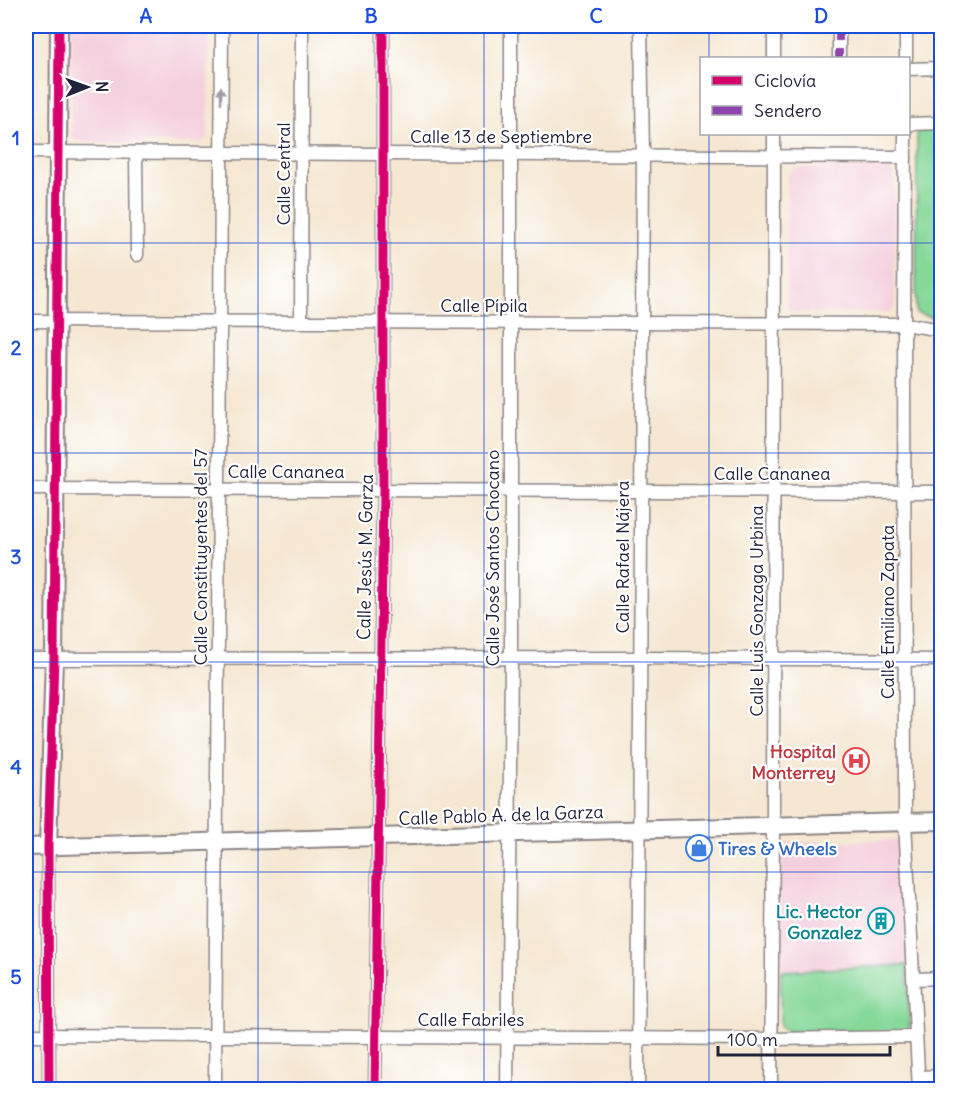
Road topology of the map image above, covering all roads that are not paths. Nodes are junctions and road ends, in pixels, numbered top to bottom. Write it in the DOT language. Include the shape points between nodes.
graph roads {
  1 [pos="59,26"];
  2 [pos="222,26"];
  3 [pos="302,26"];
  4 [pos="383,26"];
  5 [pos="511,26"];
  6 [pos="641,26"];
  7 [pos="774,26"];
  8 [pos="839,26"];
  9 [pos="906,26"];
  10 [pos="774,57"];
  11 [pos="839,57"];
  12 [pos="906,57"];
  13 [pos="942,68"];
  14 [pos="910,69"];
  15 [pos="942,123"];
  16 [pos="910,124"];
  17 [pos="774,135"];
  18 [pos="905,135"];
  19 [pos="26,152"];
  20 [pos="58,152"];
  21 [pos="136,153"];
  22 [pos="221,153"];
  23 [pos="301,154"];
  24 [pos="382,154"];
  25 [pos="511,154"];
  26 [pos="643,155"];
  27 [pos="774,156"];
  28 [pos="905,157"];
  29 [pos="137,255"];
  30 [pos="26,321"];
  31 [pos="57,322"];
  32 [pos="219,322"];
  33 [pos="301,322"];
  34 [pos="382,323"];
  35 [pos="510,323"];
  36 [pos="641,323"];
  37 [pos="772,324"];
  38 [pos="904,324"];
  39 [pos="942,330"];
  40 [pos="26,489"];
  41 [pos="55,489"];
  42 [pos="218,489"];
  43 [pos="510,489"];
  44 [pos="383,490"];
  45 [pos="640,490"];
  46 [pos="774,491"];
  47 [pos="905,491"];
  48 [pos="942,492"];
  49 [pos="511,658"];
  50 [pos="640,658"];
  51 [pos="26,659"];
  52 [pos="54,659"];
  53 [pos="217,659"];
  54 [pos="380,659"];
  55 [pos="774,660"];
  56 [pos="905,660"];
  57 [pos="942,660"];
  58 [pos="942,821"];
  59 [pos="905,822"];
  60 [pos="773,826"];
  61 [pos="640,830"];
  62 [pos="510,834"];
  63 [pos="377,838"];
  64 [pos="216,841"];
  65 [pos="48,847"];
  66 [pos="26,848"];
  67 [pos="942,978"];
  68 [pos="914,979"];
  69 [pos="26,1035"];
  70 [pos="50,1035"];
  71 [pos="215,1035"];
  72 [pos="374,1036"];
  73 [pos="507,1037"];
  74 [pos="637,1037"];
  75 [pos="916,1037"];
  76 [pos="770,1038"];
  77 [pos="942,1076"];
  78 [pos="919,1083"];
  79 [pos="50,1089"];
  80 [pos="215,1089"];
  81 [pos="375,1089"];
  82 [pos="507,1089"];
  83 [pos="638,1089"];
  84 [pos="771,1089"];
  1 -- 20 [label="street"];
  22 -- 2 [label="street, Calle Constituyentes del 57, one-way"];
  3 -- 23 [label="street, Calle Central"];
  4 -- 24 [label="street, Calle Jesús M. Garza"];
  5 -- 25 [label="street, Calle José Santos Chocano"];
  6 -- 26 [label="street, Calle Rafael Nájera"];
  7 -- 10 [label="street"];
  8 -- 11 [label="street"];
  9 -- 12 [label="street"];
  13 -- 14 [label="street"];
  15 -- 16 [label="street"];
  17 -- 27 [label="street, Calle Luis Gonzaga Urbina"];
  18 -- 28 [label="street, Calle Emiliano Zapata"];
  19 -- 20 [label="street, Calle 13 de Septiembre"];
  20 -- 21 [label="street, Calle 13 de Septiembre"];
  20 -- 31 [label="street"];
  21 -- 22 [label="street, Calle 13 de Septiembre"];
  21 -- 29 [label="street"];
  22 -- 23 [label="street, Calle 13 de Septiembre"];
  22 -- 32 [label="street, Calle Constituyentes del 57"];
  23 -- 24 [label="street, Calle 13 de Septiembre"];
  23 -- 33 [label="street, Calle Central"];
  24 -- 25 [label="street, Calle 13 de Septiembre"];
  24 -- 34 [label="street, Calle Jesús M. Garza"];
  25 -- 26 [label="street, Calle 13 de Septiembre"];
  25 -- 35 [label="street, Calle José Santos Chocano"];
  26 -- 27 [label="street, Calle 13 de Septiembre"];
  26 -- 36 [label="street, Calle Rafael Nájera"];
  27 -- 28 [label="street, Calle 13 de Septiembre"];
  27 -- 37 [label="street, Calle Luis Gonzaga Urbina"];
  28 -- 38 [label="street, Calle Emiliano Zapata"];
  30 -- 31 [label="street, Calle Pípila"];
  31 -- 32 [label="street, Calle Pípila"];
  31 -- 41 [label="street"];
  32 -- 33 [label="street, Calle Pípila"];
  32 -- 42 [label="street, Calle Constituyentes del 57"];
  33 -- 34 [label="street, Calle Pípila"];
  34 -- 35 [label="street, Calle Pípila"];
  34 -- 44 [label="street, Calle Jesús M. Garza"];
  35 -- 36 [label="street, Calle Pípila"];
  35 -- 43 [label="street, Calle José Santos Chocano"];
  36 -- 37 [label="street, Calle Pípila"];
  36 -- 45 [label="street, Calle Rafael Nájera"];
  37 -- 38 [label="street, Calle Pípila"];
  37 -- 46 [label="street, Calle Luis Gonzaga Urbina"];
  38 -- 39 [label="street, Calle Pípila"];
  38 -- 47 [label="street, Calle Emiliano Zapata"];
  40 -- 41 [label="street, Calle Cananea"];
  41 -- 42 [label="street, Calle Cananea"];
  41 -- 52 [label="street"];
  42 -- 44 [label="street, Calle Cananea"];
  42 -- 53 [label="street, Calle Constituyentes del 57"];
  43 -- 44 [label="street, Calle Cananea"];
  43 -- 45 [label="street, Calle Cananea"];
  43 -- 49 [label="street, Calle José Santos Chocano"];
  44 -- 54 [label="street, Calle Jesús M. Garza"];
  45 -- 46 [label="street, Calle Cananea"];
  45 -- 50 [label="street, Calle Rafael Nájera"];
  46 -- 47 [label="street, Calle Cananea"];
  46 -- 55 [label="street, Calle Luis Gonzaga Urbina"];
  47 -- 48 [label="street, Calle Cananea"];
  47 -- 56 [label="street, Calle Emiliano Zapata"];
  49 -- 50 [label="street"];
  49 -- 54 [label="street"];
  49 -- 62 [label="street, Calle José Santos Chocano"];
  50 -- 55 [label="street"];
  50 -- 61 [label="street, Calle Rafael Nájera"];
  51 -- 52 [label="street"];
  52 -- 53 [label="street"];
  52 -- 65 [label="street"];
  53 -- 54 [label="street"];
  53 -- 64 [label="street, Calle Constituyentes del 57"];
  54 -- 63 [label="street, Calle Jesús M. Garza"];
  55 -- 56 [label="street"];
  55 -- 60 [label="street, Calle Luis Gonzaga Urbina"];
  56 -- 57 [label="street"];
  56 -- 59 [label="street, Calle Emiliano Zapata"];
  58 -- 59 [label="street, Calle Pablo A. de la Garza"];
  59 -- 60 [label="street, Calle Pablo A. de la Garza"];
  59 -- 68 [label="street, Calle Emiliano Zapata"];
  60 -- 61 [label="street, Calle Pablo A. de la Garza"];
  60 -- 76 [label="street, Calle Luis Gonzaga Urbina"];
  61 -- 62 [label="street, Calle Pablo A. de la Garza"];
  61 -- 74 [label="street, Calle Rafael Nájera"];
  62 -- 63 [label="street, Calle Pablo A. de la Garza"];
  62 -- 73 [label="street, Calle José Santos Chocano"];
  63 -- 64 [label="street, Calle Pablo A. de la Garza"];
  63 -- 72 [label="street, Calle Jesús M. Garza"];
  64 -- 65 [label="street, Calle Pablo A. de la Garza"];
  64 -- 71 [label="street, Calle Constituyentes del 57"];
  65 -- 66 [label="street, Calle Pablo A. de la Garza"];
  65 -- 70 [label="street"];
  67 -- 68 [label="street"];
  68 -- 75 [label="street, Calle Emiliano Zapata"];
  69 -- 70 [label="street, Calle Fabriles"];
  70 -- 71 [label="street, Calle Fabriles"];
  70 -- 79 [label="street"];
  71 -- 72 [label="street, Calle Fabriles"];
  71 -- 80 [label="street, Calle Constituyentes del 57"];
  72 -- 73 [label="street, Calle Fabriles"];
  72 -- 81 [label="street, Calle Jesús M. Garza"];
  73 -- 74 [label="street, Calle Fabriles"];
  73 -- 82 [label="street, Calle José Santos Chocano"];
  74 -- 76 [label="street, Calle Fabriles"];
  74 -- 83 [label="street, Calle Rafael Nájera"];
  75 -- 76 [label="street, Calle Fabriles"];
  75 -- 78 [label="street, Calle Emiliano Zapata"];
  76 -- 84 [label="street, Calle Luis Gonzaga Urbina"];
  77 -- 78 [label="street"];
}
